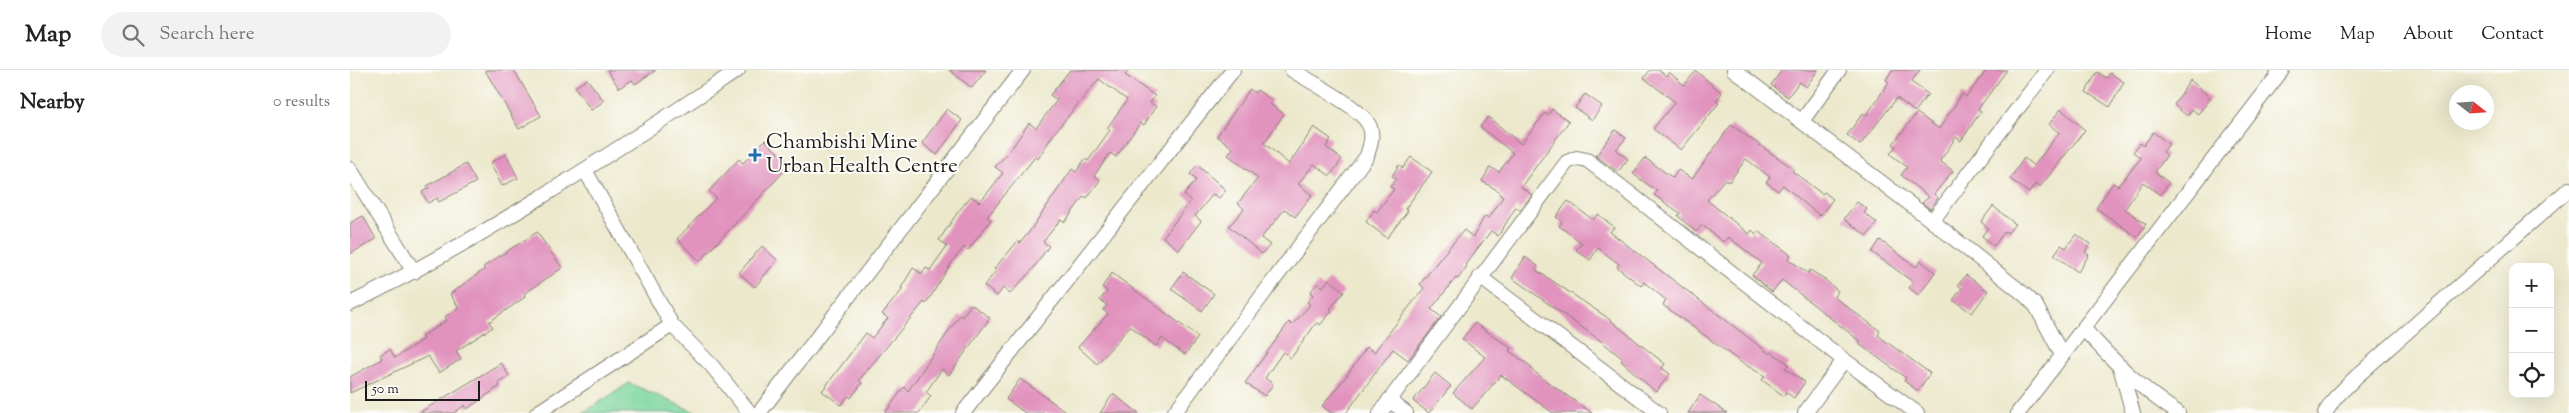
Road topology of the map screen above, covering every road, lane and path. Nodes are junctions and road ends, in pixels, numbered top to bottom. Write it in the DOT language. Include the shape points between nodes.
graph roads {
  1 [pos="738,70"];
  2 [pos="1023,70"];
  3 [pos="1234,70"];
  4 [pos="1292,70"];
  5 [pos="1734,70"];
  6 [pos="1839,70"];
  7 [pos="2047,70"];
  8 [pos="2282,70"];
  9 [pos="1802,121"];
  10 [pos="350,169"];
  11 [pos="585,170"];
  12 [pos="2569,189"];
  13 [pos="1932,221"];
  14 [pos="414,272"];
  15 [pos="1480,278"];
  16 [pos="350,304"];
  17 [pos="672,325"];
  18 [pos="2084,329"];
  19 [pos="2062,355"];
  20 [pos="1844,360"];
  21 [pos="2121,370"];
  22 [pos="1389,400"];
  23 [pos="537,413"];
  24 [pos="750,413"];
  25 [pos="759,413"];
  26 [pos="964,413"];
  27 [pos="1174,413"];
  28 [pos="1380,413"];
  29 [pos="1406,413"];
  30 [pos="1659,413"];
  31 [pos="1805,413"];
  32 [pos="1916,413"];
  33 [pos="2018,413"];
  34 [pos="2133,413"];
  35 [pos="2178,413"];
  36 [pos="2325,413"];
  1 -- 11 [label="street"];
  2 -- 25 [label="street"];
  3 -- 26 [label="street"];
  4 -- 27 [label="street" via="1360,113 1369,126 1372,142 1367,156"];
  5 -- 9 [label="street"];
  6 -- 9 [label="street"];
  7 -- 13 [label="street"];
  8 -- 18 [label="street"];
  9 -- 13 [label="street"];
  10 -- 14 [label="street"];
  11 -- 14 [label="street"];
  11 -- 17 [label="street"];
  12 -- 36 [label="street" via="2357,376"];
  13 -- 19 [label="street" via="2036,306"];
  14 -- 16 [label="street"];
  15 -- 20 [label="street" via="1567,162 1577,158 1587,160"];
  15 -- 22 [label="street"];
  15 -- 30 [label="street"];
  17 -- 23 [label="street"];
  17 -- 24 [label="street" via="712,366"];
  18 -- 19 [label="street"];
  18 -- 21 [label="street"];
  19 -- 33 [label="street"];
  20 -- 31 [label="street"];
  20 -- 32 [label="street"];
  21 -- 34 [label="street"];
  21 -- 35 [label="street"];
  22 -- 28 [label="street"];
  22 -- 29 [label="street"];
}
